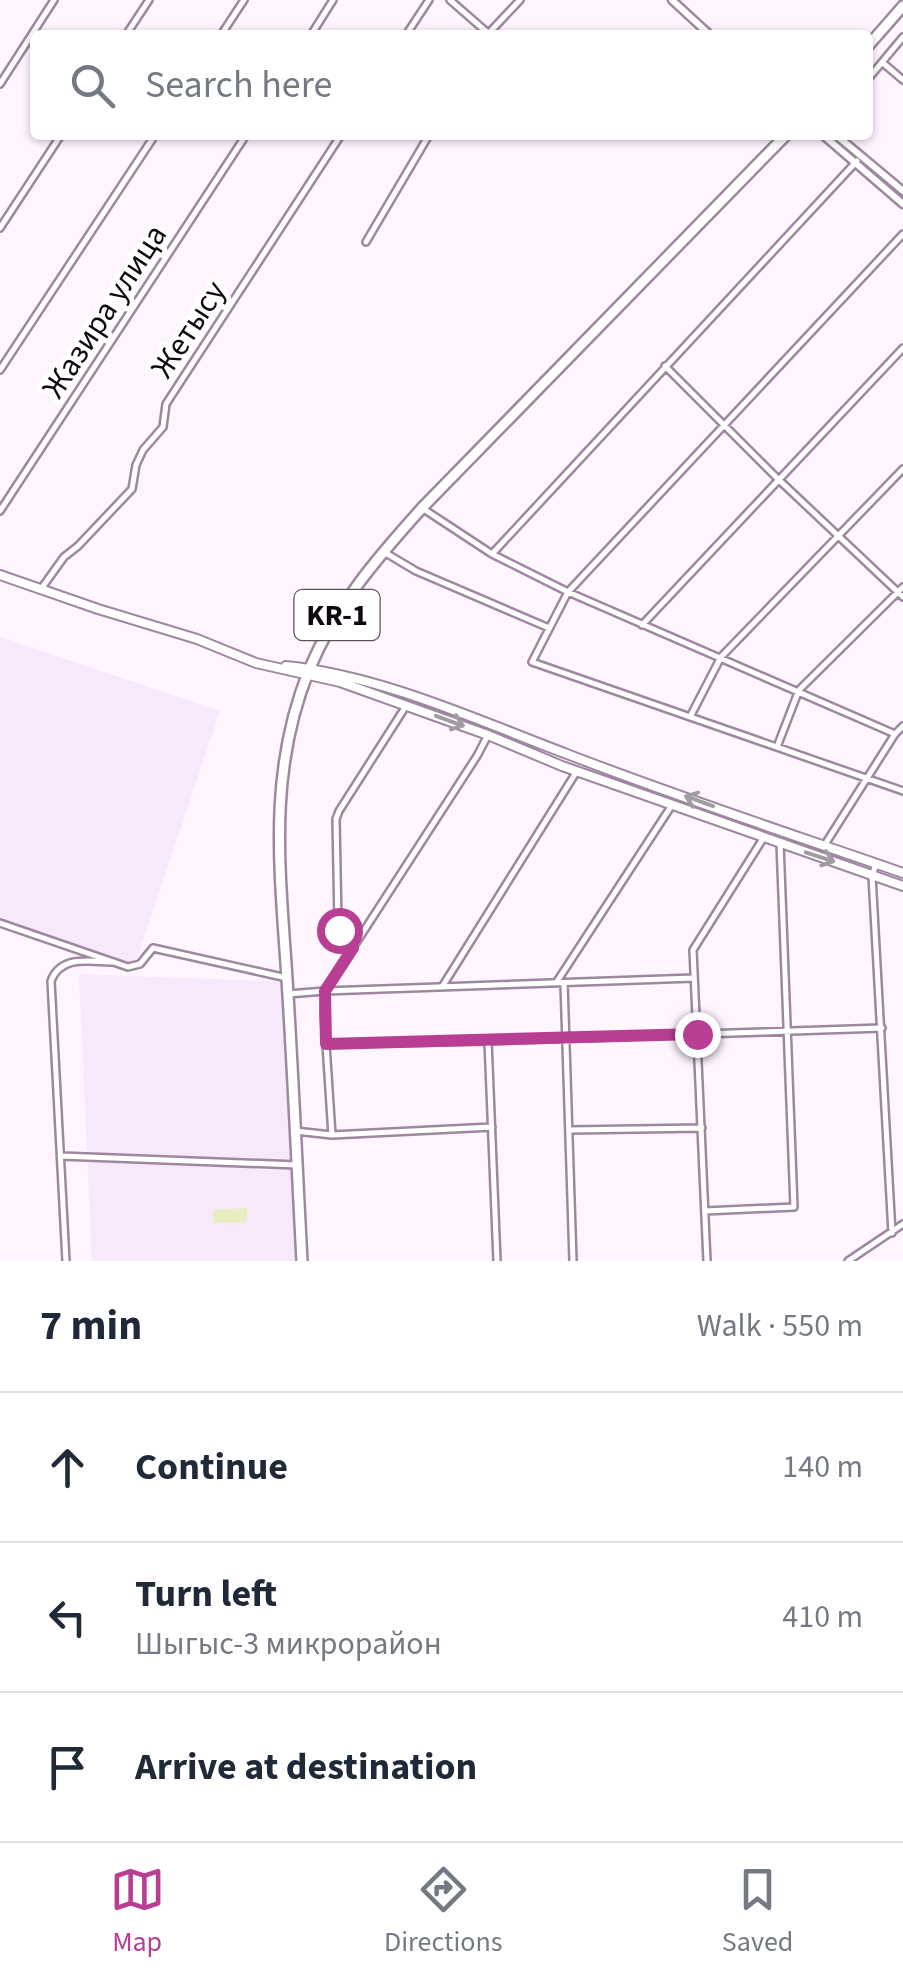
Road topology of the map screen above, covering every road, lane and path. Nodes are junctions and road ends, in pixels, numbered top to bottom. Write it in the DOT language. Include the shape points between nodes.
graph roads {
  1 [pos="54,0"];
  2 [pos="149,0"];
  3 [pos="244,0"];
  4 [pos="334,0"];
  5 [pos="429,0"];
  6 [pos="450,0"];
  7 [pos="520,0"];
  8 [pos="672,0"];
  9 [pos="903,6"];
  10 [pos="35,30"];
  11 [pos="129,30"];
  12 [pos="224,30"];
  13 [pos="314,30"];
  14 [pos="409,30"];
  15 [pos="483,30"];
  16 [pos="493,30"];
  17 [pos="705,30"];
  18 [pos="30,37"];
  19 [pos="903,37"];
  20 [pos="873,40"];
  21 [pos="883,63"];
  22 [pos="873,74"];
  23 [pos="903,80"];
  24 [pos="0,84"];
  25 [pos="57,140"];
  26 [pos="152,140"];
  27 [pos="243,140"];
  28 [pos="338,140"];
  29 [pos="426,140"];
  30 [pos="781,140"];
  31 [pos="830,140"];
  32 [pos="840,140"];
  33 [pos="858,160"];
  34 [pos="902,195"];
  35 [pos="0,228"];
  36 [pos="903,234"];
  37 [pos="366,242"];
  38 [pos="903,348"];
  39 [pos="665,366"];
  40 [pos="0,370"];
  41 [pos="724,424"];
  42 [pos="903,469"];
  43 [pos="778,478"];
  44 [pos="422,508"];
  45 [pos="0,511"];
  46 [pos="839,535"];
  47 [pos="383,551"];
  48 [pos="492,554"];
  49 [pos="0,575"];
  50 [pos="41,589"];
  51 [pos="568,592"];
  52 [pos="901,592"];
  53 [pos="642,625"];
  54 [pos="550,628"];
  55 [pos="721,657"];
  56 [pos="309,671"];
  57 [pos="798,690"];
  58 [pos="406,706"];
  59 [pos="690,717"];
  60 [pos="903,726"];
  61 [pos="895,734"];
  62 [pos="488,735"];
  63 [pos="778,747"];
  64 [pos="568,755"];
  65 [pos="562,766"];
  66 [pos="577,771"];
  67 [pos="868,779"];
  68 [pos="903,790"];
  69 [pos="672,804"];
  70 [pos="764,837"];
  71 [pos="780,842"];
  72 [pos="824,846"];
  73 [pos="876,864"];
  74 [pos="903,873"];
  75 [pos="872,876"];
  76 [pos="903,886"];
  77 [pos="0,923"];
  78 [pos="353,948"];
  79 [pos="114,962"];
  80 [pos="287,978"];
  81 [pos="695,978"];
  82 [pos="560,983"];
  83 [pos="442,987"];
  84 [pos="325,991"];
  85 [pos="288,994"];
  86 [pos="882,1028"];
  87 [pos="788,1032"];
  88 [pos="697,1034"];
  89 [pos="566,1039"];
  90 [pos="488,1042"];
  91 [pos="326,1044"];
  92 [pos="492,1127"];
  93 [pos="702,1128"];
  94 [pos="569,1130"];
  95 [pos="295,1131"];
  96 [pos="332,1135"];
  97 [pos="61,1156"];
  98 [pos="297,1165"];
  99 [pos="706,1211"];
  100 [pos="903,1224"];
  101 [pos="892,1233"];
  102 [pos="66,1261"];
  103 [pos="302,1261"];
  104 [pos="497,1261"];
  105 [pos="574,1261"];
  106 [pos="707,1261"];
  107 [pos="848,1261"];
  1 -- 10 [label="street"];
  2 -- 11 [label="street"];
  3 -- 12 [label="street"];
  4 -- 13 [label="street"];
  5 -- 14 [label="street"];
  6 -- 15 [label="street"];
  7 -- 16 [label="street"];
  8 -- 17 [label="street"];
  9 -- 20 [label="main road"];
  18 -- 24 [label="street"];
  19 -- 21 [label="street"];
  21 -- 22 [label="street"];
  21 -- 23 [label="street"];
  25 -- 35 [label="street"];
  26 -- 40 [label="street"];
  27 -- 45 [label="street, Жазира улица"];
  28 -- 50 [label="street, Жетысу" via="166,404 163,427 143,450 132,489"];
  29 -- 37 [label="street"];
  30 -- 44 [label="main road, KR-1"];
  31 -- 33 [label="street"];
  32 -- 33 [label="street"];
  33 -- 34 [label="street"];
  33 -- 39 [label="street"];
  36 -- 41 [label="street"];
  38 -- 43 [label="street"];
  39 -- 41 [label="street"];
  39 -- 48 [label="street"];
  41 -- 43 [label="street"];
  41 -- 51 [label="street"];
  42 -- 46 [label="street"];
  43 -- 46 [label="street"];
  43 -- 53 [label="street"];
  44 -- 47 [label="main road, KR-1"];
  44 -- 48 [label="street"];
  46 -- 52 [label="street"];
  46 -- 55 [label="street"];
  47 -- 54 [label="street"];
  47 -- 56 [label="main road, KR-1" via="344,601"];
  48 -- 51 [label="street"];
  49 -- 50 [label="main road"];
  50 -- 56 [label="main road" via="256,662"];
  51 -- 53 [label="street"];
  51 -- 54 [label="street"];
  52 -- 57 [label="street"];
  53 -- 55 [label="street"];
  54 -- 59 [label="street" via="532,662"];
  55 -- 57 [label="street"];
  55 -- 59 [label="street"];
  56 -- 58 [label="main road"];
  56 -- 64 [label="main road" via="443,705"];
  56 -- 80 [label="main road, KR-1" via="284,757 279,806"];
  57 -- 61 [label="street"];
  57 -- 63 [label="street"];
  58 -- 62 [label="main road, one-way"];
  58 -- 78 [label="street" via="336,819 338,924"];
  59 -- 63 [label="street"];
  60 -- 61 [label="street"];
  61 -- 67 [label="street"];
  62 -- 65 [label="main road"];
  62 -- 78 [label="street"];
  63 -- 67 [label="street"];
  64 -- 65 [label="main road"];
  72 -- 64 [label="main road, one-way"];
  65 -- 66 [label="main road"];
  66 -- 69 [label="main road"];
  66 -- 83 [label="street"];
  67 -- 68 [label="street"];
  67 -- 72 [label="street"];
  69 -- 70 [label="main road"];
  69 -- 82 [label="street"];
  70 -- 71 [label="main road"];
  70 -- 81 [label="street" via="694,950"];
  71 -- 75 [label="main road, one-way"];
  71 -- 87 [label="street"];
  72 -- 73 [label="main road"];
  73 -- 74 [label="main road"];
  73 -- 75 [label="street"];
  75 -- 76 [label="main road"];
  75 -- 86 [label="street"];
  77 -- 79 [label="street"];
  78 -- 84 [label="street"];
  79 -- 80 [label="street" via="135,966 153,948"];
  79 -- 97 [label="street" via="71,962 52,980"];
  80 -- 85 [label="main road, KR-1"];
  81 -- 82 [label="street"];
  81 -- 88 [label="street"];
  82 -- 83 [label="street"];
  82 -- 89 [label="street"];
  83 -- 84 [label="street"];
  84 -- 85 [label="street"];
  84 -- 91 [label="street"];
  85 -- 95 [label="main road, KR-1"];
  86 -- 87 [label="street"];
  86 -- 101 [label="street"];
  87 -- 88 [label="street"];
  87 -- 99 [label="street" via="794,1207"];
  88 -- 89 [label="street"];
  88 -- 93 [label="street"];
  89 -- 90 [label="street"];
  89 -- 94 [label="street"];
  90 -- 91 [label="street"];
  90 -- 92 [label="street"];
  91 -- 96 [label="street"];
  92 -- 96 [label="street"];
  92 -- 104 [label="street"];
  93 -- 94 [label="street"];
  93 -- 99 [label="street"];
  94 -- 105 [label="street"];
  95 -- 96 [label="street"];
  95 -- 98 [label="main road, KR-1"];
  97 -- 98 [label="street"];
  97 -- 102 [label="street"];
  98 -- 103 [label="main road, KR-1"];
  99 -- 106 [label="street"];
  100 -- 101 [label="street"];
  101 -- 107 [label="street"];
}
